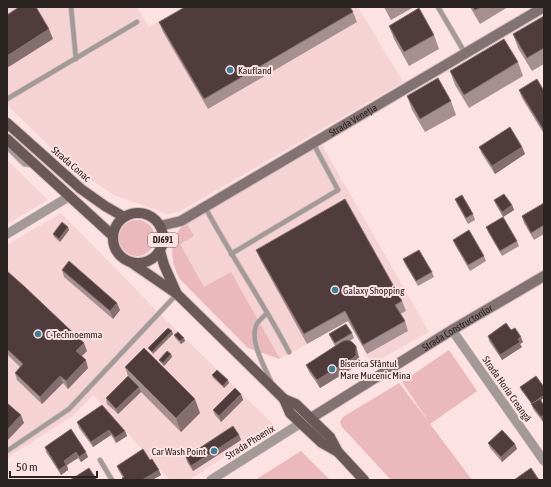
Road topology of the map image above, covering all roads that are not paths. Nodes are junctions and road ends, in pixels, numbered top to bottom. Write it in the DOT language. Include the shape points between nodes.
graph roads {
  1 [pos="71,7"];
  2 [pos="438,7"];
  3 [pos="544,7"];
  4 [pos="137,22"];
  5 [pos="465,53"];
  6 [pos="76,58"];
  7 [pos="7,99"];
  8 [pos="7,123"];
  9 [pos="7,139"];
  10 [pos="313,143"];
  11 [pos="7,147"];
  12 [pos="36,165"];
  13 [pos="70,196"];
  14 [pos="205,207"];
  15 [pos="124,217"];
  16 [pos="160,226"];
  17 [pos="7,234"];
  18 [pos="113,236"];
  19 [pos="160,251"];
  20 [pos="231,254"];
  21 [pos="132,263"];
  22 [pos="544,276"];
  23 [pos="177,294"];
  24 [pos="267,313"];
  25 [pos="452,330"];
  26 [pos="289,352"];
  27 [pos="274,389"];
  28 [pos="284,399"];
  29 [pos="311,418"];
  30 [pos="301,424"];
  31 [pos="7,452"];
  32 [pos="338,452"];
  33 [pos="100,460"];
  34 [pos="544,461"];
  35 [pos="112,480"];
  36 [pos="211,480"];
  37 [pos="364,480"];
  1 -- 6 [label="lane"];
  2 -- 5 [label="lane"];
  3 -- 5 [label="street, Strada Veneția"];
  4 -- 6 [label="lane"];
  5 -- 10 [label="street, Strada Veneția"];
  6 -- 7 [label="lane"];
  8 -- 15 [label="main road, Strada Conac" via="81,189"];
  9 -- 12 [label="main road, DJ691"];
  10 -- 14 [label="street, Strada Veneția"];
  10 -- 20 [label="lane" via="338,190"];
  11 -- 12 [label="lane" via="24,164"];
  12 -- 13 [label="main road, DJ691"];
  13 -- 17 [label="street"];
  13 -- 18 [label="main road, DJ691"];
  14 -- 16 [label="street, Strada Veneția" via="181,221"];
  14 -- 20 [label="lane"];
  15 -- 16 [label="main road, DJ691" via="141,213 152,217"];
  15 -- 18 [label="main road" via="118,222"];
  16 -- 19 [label="main road, DJ691" via="163,239"];
  18 -- 21 [label="main road, DJ691" via="118,253"];
  19 -- 21 [label="main road, DJ691" via="148,262"];
  19 -- 23 [label="main road, DJ691" via="168,277"];
  20 -- 24 [label="lane"];
  21 -- 23 [label="main road, DJ691"];
  22 -- 25 [label="street, Strada Constructorilor"];
  23 -- 27 [label="main road, DJ691"];
  23 -- 31 [label="lane" via="70,409"];
  24 -- 26 [label="lane"];
  24 -- 27 [label="lane" via="257,323 254,336 256,347"];
  25 -- 29 [label="street, Strada Constructorilor"];
  25 -- 34 [label="street, Strada Horia Creangă"];
  27 -- 28 [label="main road, DJ691"];
  28 -- 29 [label="main road, DJ691" via="296,404"];
  28 -- 30 [label="main road, DJ691" via="290,413"];
  29 -- 32 [label="main road, DJ691" via="330,437"];
  30 -- 32 [label="main road, DJ691" via="322,443"];
  30 -- 36 [label="street, Strada Phoenix"];
  32 -- 37 [label="main road, DJ691"];
  33 -- 35 [label="lane"];
}
